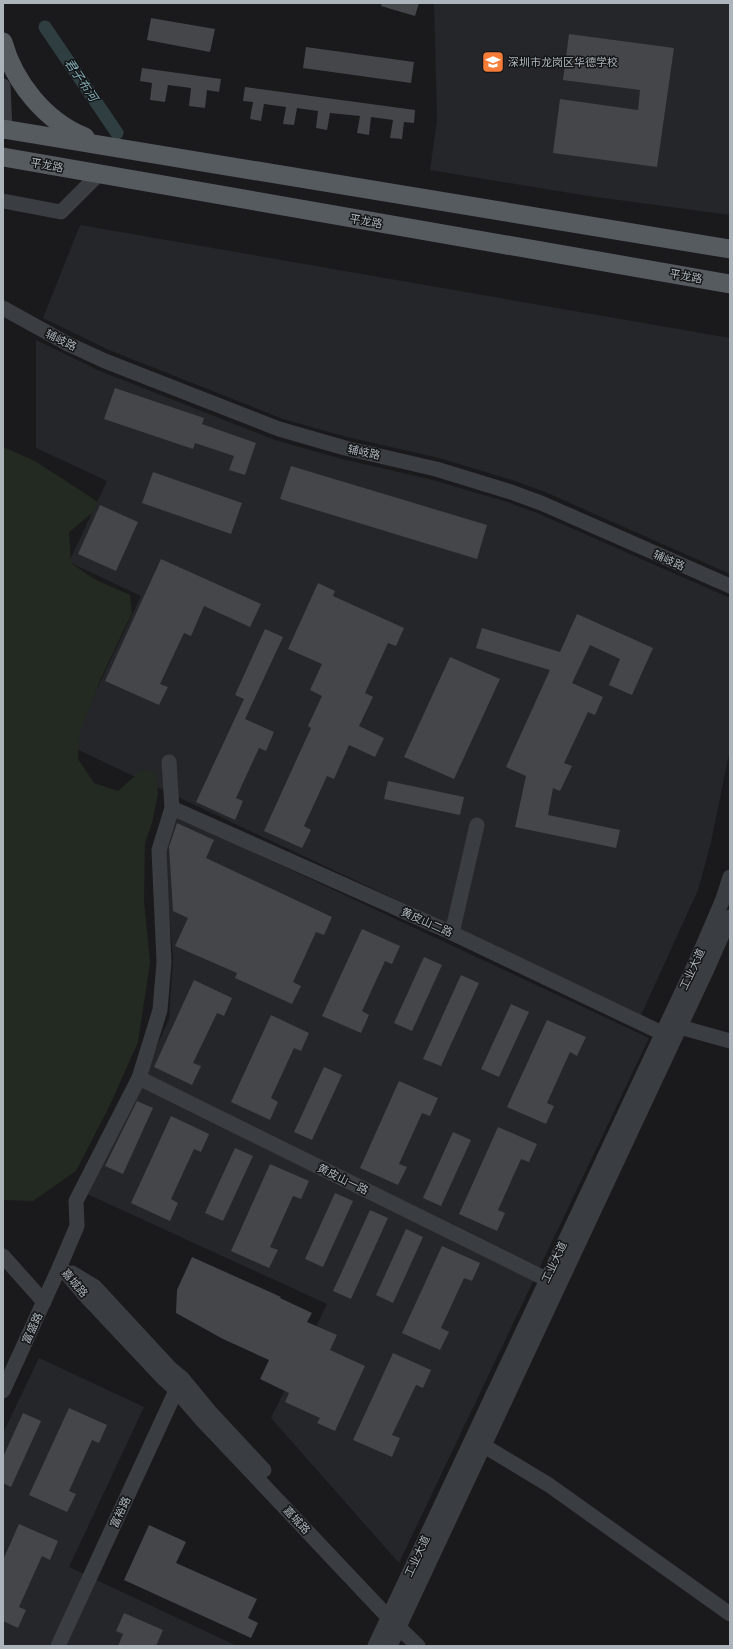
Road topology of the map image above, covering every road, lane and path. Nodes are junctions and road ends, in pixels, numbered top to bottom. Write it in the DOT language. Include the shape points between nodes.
graph roads {
  1 [pos="3,42"];
  2 [pos="3,86"];
  3 [pos="4,130"];
  4 [pos="112,147"];
  5 [pos="3,158"];
  6 [pos="99,174"];
  7 [pos="3,201"];
  8 [pos="725,247"];
  9 [pos="730,284"];
  10 [pos="3,308"];
  11 [pos="730,586"];
  12 [pos="169,762"];
  13 [pos="172,808"];
  14 [pos="477,825"];
  15 [pos="730,877"];
  16 [pos="730,917"];
  17 [pos="452,933"];
  18 [pos="719,941"];
  19 [pos="687,1029"];
  20 [pos="662,1033"];
  21 [pos="730,1041"];
  22 [pos="730,1050"];
  23 [pos="139,1078"];
  24 [pos="3,1256"];
  25 [pos="60,1266"];
  26 [pos="546,1279"];
  27 [pos="44,1302"];
  28 [pos="179,1384"];
  29 [pos="3,1391"];
  30 [pos="478,1442"];
  31 [pos="730,1614"];
  32 [pos="393,1617"];
  33 [pos="58,1646"];
  34 [pos="375,1646"];
  35 [pos="390,1646"];
  36 [pos="418,1646"];
  1 -- 4 [label="main road" via="16,75 49,114 82,136"];
  2 -- 3 [label="street"];
  3 -- 4 [label="main road"];
  4 -- 8 [label="main road"];
  5 -- 6 [label="main road, 平龙路"];
  6 -- 7 [label="street" via="61,212"];
  6 -- 9 [label="main road, 平龙路"];
  10 -- 11 [label="street, 辅岐路" via="105,361 279,429 345,448 436,469 511,492"];
  12 -- 13 [label="street"];
  13 -- 17 [label="street, 黄皮山二路"];
  13 -- 23 [label="street, 富盛路" via="159,850 164,962 160,1010"];
  14 -- 17 [label="street"];
  15 -- 18 [label="street, 工业大道" via="723,899"];
  16 -- 18 [label="street, 工业大道"];
  17 -- 20 [label="street, 黄皮山二路"];
  18 -- 19 [label="street, 工业大道"];
  18 -- 20 [label="street, 工业大道"];
  19 -- 20 [label="street"];
  19 -- 21 [label="street"];
  19 -- 22 [label="street"];
  19 -- 30 [label="street, 工业大道"];
  20 -- 26 [label="street, 工业大道"];
  23 -- 25 [label="street, 富盛路" via="76,1201 77,1226"];
  23 -- 26 [label="street, 黄皮山一路"];
  24 -- 27 [label="street"];
  25 -- 27 [label="street, 富盛路"];
  25 -- 28 [label="street, 嘉城路" via="164,1379"];
  26 -- 30 [label="street, 工业大道"];
  27 -- 29 [label="street, 富盛路"];
  28 -- 32 [label="street, 嘉城路" via="202,1420"];
  28 -- 33 [label="street, 富裕路"];
  30 -- 31 [label="street" via="549,1485"];
  30 -- 32 [label="street, 工业大道"];
  32 -- 34 [label="street, 工业大道"];
  32 -- 35 [label="street, 工业大道"];
  32 -- 36 [label="street, 嘉城路"];
}
